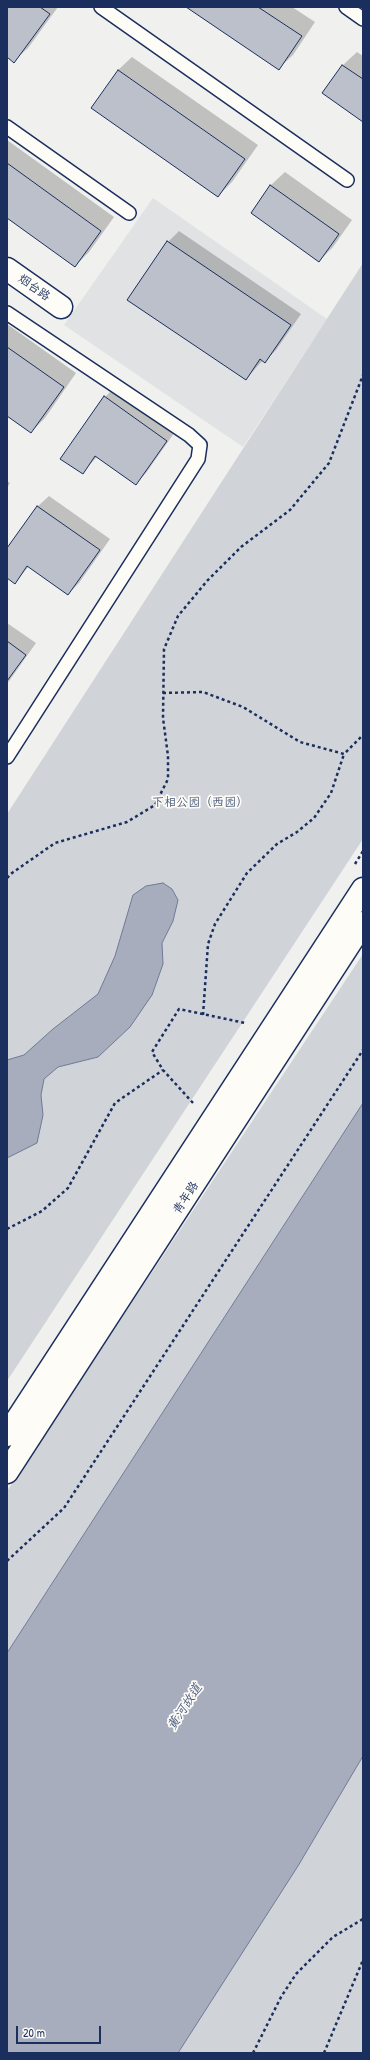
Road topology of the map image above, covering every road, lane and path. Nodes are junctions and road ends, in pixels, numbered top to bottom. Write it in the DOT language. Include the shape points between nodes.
graph roads {
  1 [pos="101,7"];
  2 [pos="346,7"];
  3 [pos="363,19"];
  4 [pos="7,127"];
  5 [pos="347,180"];
  6 [pos="129,213"];
  7 [pos="7,269"];
  8 [pos="61,307"];
  9 [pos="7,313"];
  10 [pos="363,375"];
  11 [pos="163,692"];
  12 [pos="363,735"];
  13 [pos="344,754"];
  14 [pos="7,757"];
  15 [pos="7,878"];
  16 [pos="363,889"];
  17 [pos="363,923"];
  18 [pos="203,1015"];
  19 [pos="250,1024"];
  20 [pos="363,1050"];
  21 [pos="163,1070"];
  22 [pos="196,1106"];
  23 [pos="7,1229"];
  24 [pos="7,1435"];
  25 [pos="11,1458"];
  26 [pos="7,1562"];
  27 [pos="363,1919"];
  28 [pos="363,1960"];
  29 [pos="253,2053"];
  30 [pos="324,2053"];
  1 -- 5 [label="lane"];
  2 -- 3 [label="lane"];
  4 -- 6 [label="lane"];
  7 -- 8 [label="street, 烟台路"];
  9 -- 14 [label="lane" via="189,435 200,445 198,459"];
  10 -- 11 [label="path" via="329,463 290,510 241,547 206,581 178,616 164,649"];
  11 -- 13 [label="path" via="203,692 244,707 300,742"];
  11 -- 15 [label="path" via="168,780 155,805 127,822 55,843"];
  12 -- 13 [label="path"];
  13 -- 18 [label="path" via="331,793 314,818 277,844 247,872 215,924 208,944"];
  16 -- 24 [label="street, 青年路"];
  17 -- 25 [label="street, 青年路"];
  18 -- 19 [label="path"];
  18 -- 21 [label="path" via="179,1010 152,1052"];
  20 -- 26 [label="path" via="64,1508"];
  21 -- 22 [label="path"];
  21 -- 23 [label="path" via="115,1103 68,1188 42,1210"];
  27 -- 29 [label="path" via="333,1937 296,1974 280,1997"];
  28 -- 30 [label="path"];
}
